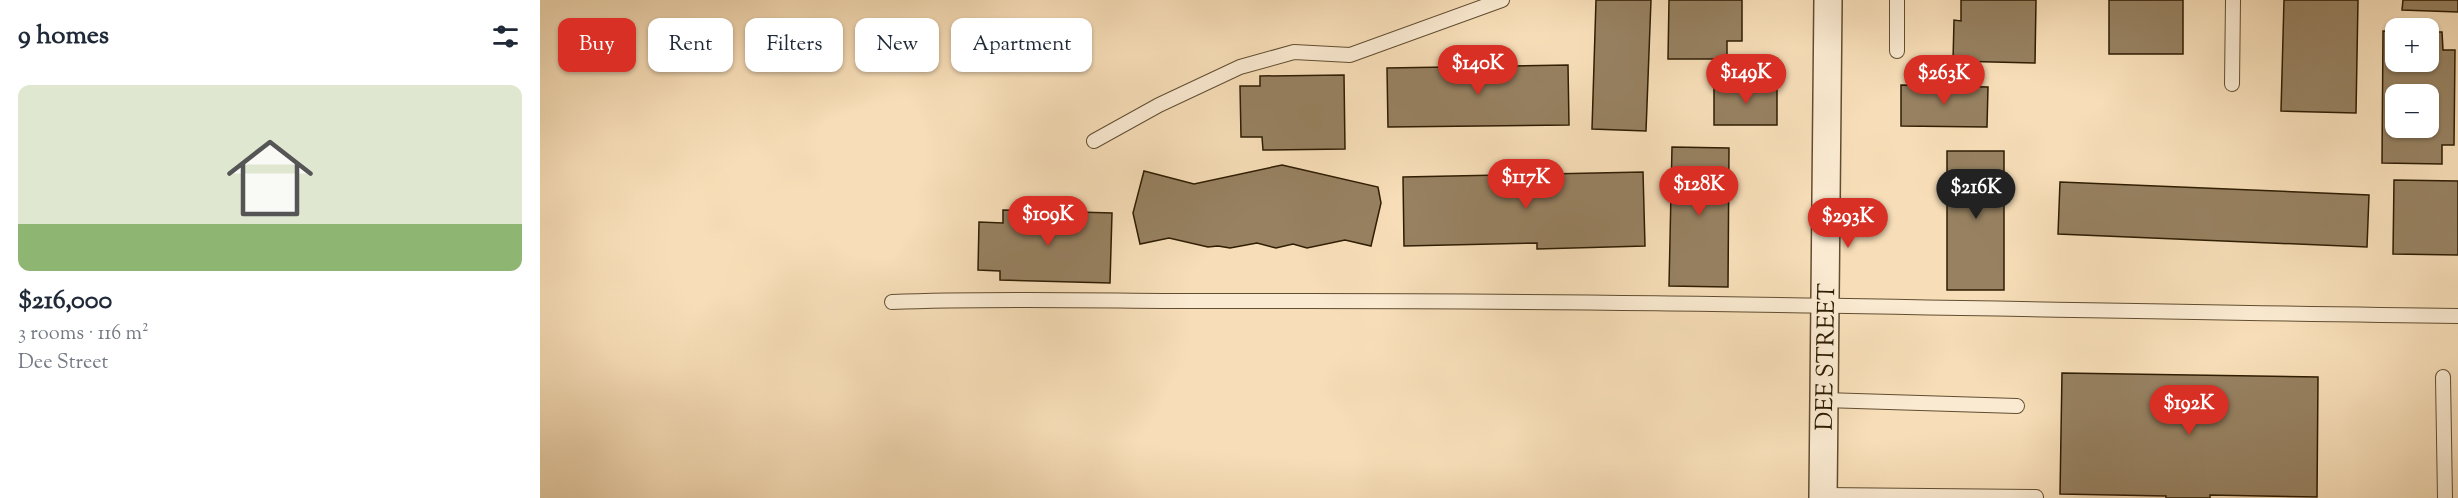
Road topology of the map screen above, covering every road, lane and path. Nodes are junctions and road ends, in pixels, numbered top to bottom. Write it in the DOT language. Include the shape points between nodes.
graph roads {
  1 [pos="1502,0"];
  2 [pos="1828,0"];
  3 [pos="1897,0"];
  4 [pos="2233,0"];
  5 [pos="1897,51"];
  6 [pos="2232,84"];
  7 [pos="1094,141"];
  8 [pos="892,302"];
  9 [pos="1825,307"];
  10 [pos="2458,316"];
  11 [pos="2443,377"];
  12 [pos="1824,400"];
  13 [pos="2017,406"];
  14 [pos="1823,496"];
  15 [pos="2036,497"];
  16 [pos="2445,498"];
  1 -- 7 [label="lane" via="1350,56 1294,51 1240,67"];
  2 -- 9 [label="street, DEE STREET"];
  3 -- 5 [label="lane"];
  4 -- 6 [label="lane"];
  8 -- 9 [label="lane" via="980,298 1464,300"];
  9 -- 10 [label="lane"];
  9 -- 12 [label="street, DEE STREET"];
  11 -- 16 [label="lane"];
  12 -- 13 [label="lane"];
  12 -- 14 [label="street, DEE STREET"];
  14 -- 15 [label="lane"];
}
